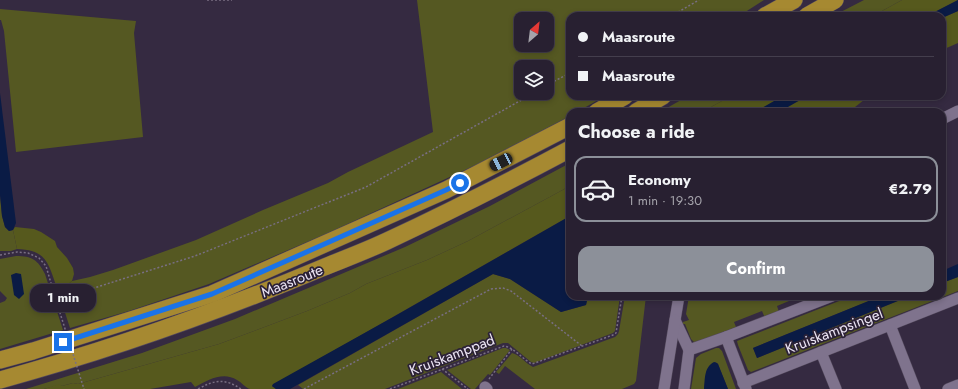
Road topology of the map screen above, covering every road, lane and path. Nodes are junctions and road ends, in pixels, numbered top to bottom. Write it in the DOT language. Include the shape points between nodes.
graph roads {
  1 [pos="207,0"];
  2 [pos="232,0"];
  3 [pos="699,0"];
  4 [pos="794,0"];
  5 [pos="835,0"];
  6 [pos="678,12"];
  7 [pos="772,12"];
  8 [pos="814,12"];
  9 [pos="566,75"];
  10 [pos="554,82"];
  11 [pos="521,100"];
  12 [pos="618,100"];
  13 [pos="656,100"];
  14 [pos="604,108"];
  15 [pos="643,108"];
  16 [pos="958,111"];
  17 [pos="946,117"];
  18 [pos="566,128"];
  19 [pos="566,151"];
  20 [pos="0,255"];
  21 [pos="54,293"];
  22 [pos="958,298"];
  23 [pos="621,300"];
  24 [pos="678,300"];
  25 [pos="822,300"];
  26 [pos="675,320"];
  27 [pos="890,325"];
  28 [pos="726,338"];
  29 [pos="582,346"];
  30 [pos="512,349"];
  31 [pos="689,350"];
  32 [pos="821,352"];
  33 [pos="0,360"];
  34 [pos="442,369"];
  35 [pos="1,380"];
  36 [pos="958,385"];
  37 [pos="744,386"];
  38 [pos="486,388"];
  39 [pos="84,389"];
  40 [pos="198,389"];
  41 [pos="241,389"];
  42 [pos="304,389"];
  43 [pos="390,389"];
  44 [pos="468,389"];
  45 [pos="664,389"];
  46 [pos="684,389"];
  47 [pos="836,389"];
  48 [pos="915,389"];
  49 [pos="948,389"];
  1 -- 2 [label="path"];
  3 -- 6 [label="path"];
  4 -- 7 [label="highway"];
  5 -- 8 [label="highway"];
  9 -- 10 [label="path"];
  11 -- 21 [label="path" via="366,187 195,256 72,295"];
  12 -- 14 [label="highway"];
  13 -- 15 [label="highway"];
  16 -- 17 [label="street"];
  18 -- 33 [label="highway, Maasroute" via="446,190 212,294"];
  19 -- 35 [label="highway, Maasroute" via="440,216 280,286 112,347"];
  20 -- 21 [label="path" via="17,252 39,258 46,266"];
  21 -- 39 [label="path, bridge"];
  22 -- 27 [label="street, Kruiskampsingel"];
  23 -- 29 [label="path, Kruiskamppad" via="616,333"];
  24 -- 26 [label="street"];
  25 -- 28 [label="street"];
  26 -- 31 [label="street"];
  26 -- 45 [label="street"];
  27 -- 32 [label="street, Kruiskampsingel"];
  27 -- 48 [label="street"];
  28 -- 31 [label="street"];
  28 -- 37 [label="street, Kruiskampsingel"];
  29 -- 30 [label="path, Kruiskamppad" via="532,364"];
  29 -- 42 [label="path" via="510,291 503,288 491,289"];
  30 -- 34 [label="path, Kruiskamppad" via="504,346"];
  30 -- 38 [label="path" via="490,378"];
  31 -- 46 [label="street"];
  32 -- 37 [label="street, Kruiskampsingel"];
  32 -- 47 [label="street"];
  34 -- 43 [label="path, Kruiskamppad"];
  34 -- 44 [label="path"];
  36 -- 49 [label="street"];
  40 -- 41 [label="path" via="208,383 225,381"];
}
